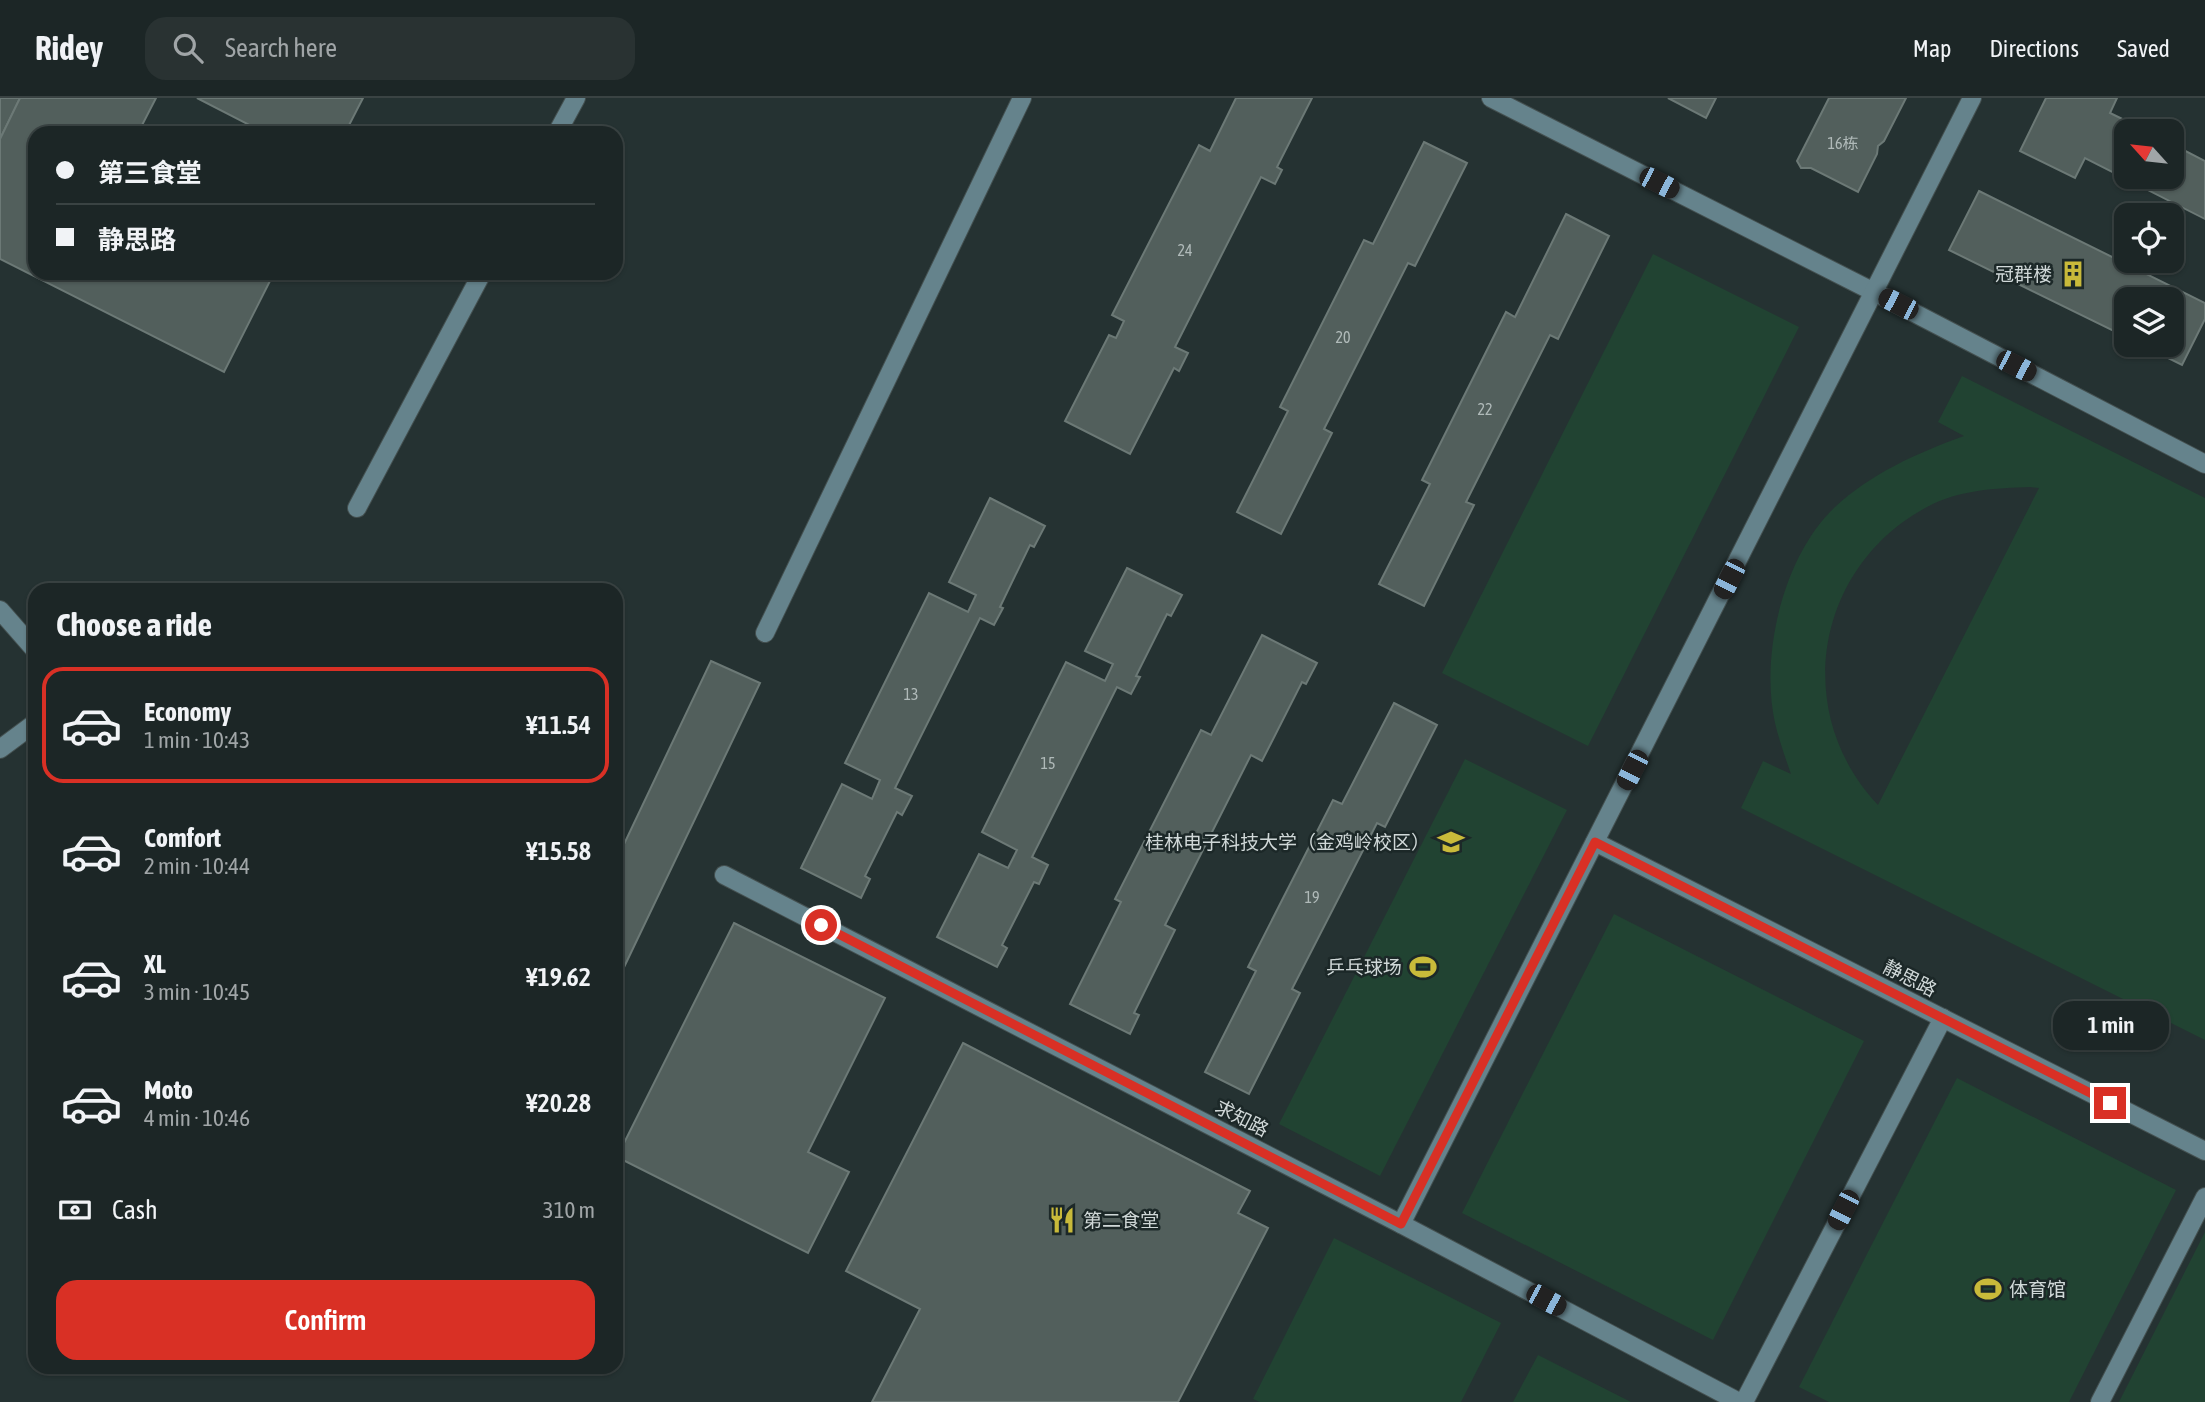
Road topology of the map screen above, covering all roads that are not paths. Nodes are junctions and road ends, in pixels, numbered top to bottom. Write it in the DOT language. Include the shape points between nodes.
graph roads {
  1 [pos="576,98"];
  2 [pos="1022,98"];
  3 [pos="1491,98"];
  4 [pos="1972,98"];
  5 [pos="561,126"];
  6 [pos="478,280"];
  7 [pos="1874,292"];
  8 [pos="2205,464"];
  9 [pos="357,508"];
  10 [pos="0,610"];
  11 [pos="765,633"];
  12 [pos="28,642"];
  13 [pos="28,728"];
  14 [pos="0,749"];
  15 [pos="1595,842"];
  16 [pos="724,875"];
  17 [pos="1942,1018"];
  18 [pos="2205,1151"];
  19 [pos="2205,1197"];
  20 [pos="1401,1224"];
  21 [pos="1741,1402"];
  22 [pos="2100,1402"];
  1 -- 5 [label="street"];
  2 -- 11 [label="street"];
  3 -- 7 [label="street"];
  4 -- 7 [label="street"];
  6 -- 9 [label="street"];
  7 -- 8 [label="street"];
  7 -- 15 [label="street"];
  10 -- 12 [label="street"];
  13 -- 14 [label="street"];
  15 -- 17 [label="street, 静思路"];
  15 -- 20 [label="street"];
  16 -- 20 [label="street, 求知路"];
  17 -- 18 [label="street, 静思路"];
  17 -- 21 [label="street"];
  19 -- 22 [label="street"];
  20 -- 21 [label="street, 求知路"];
}
